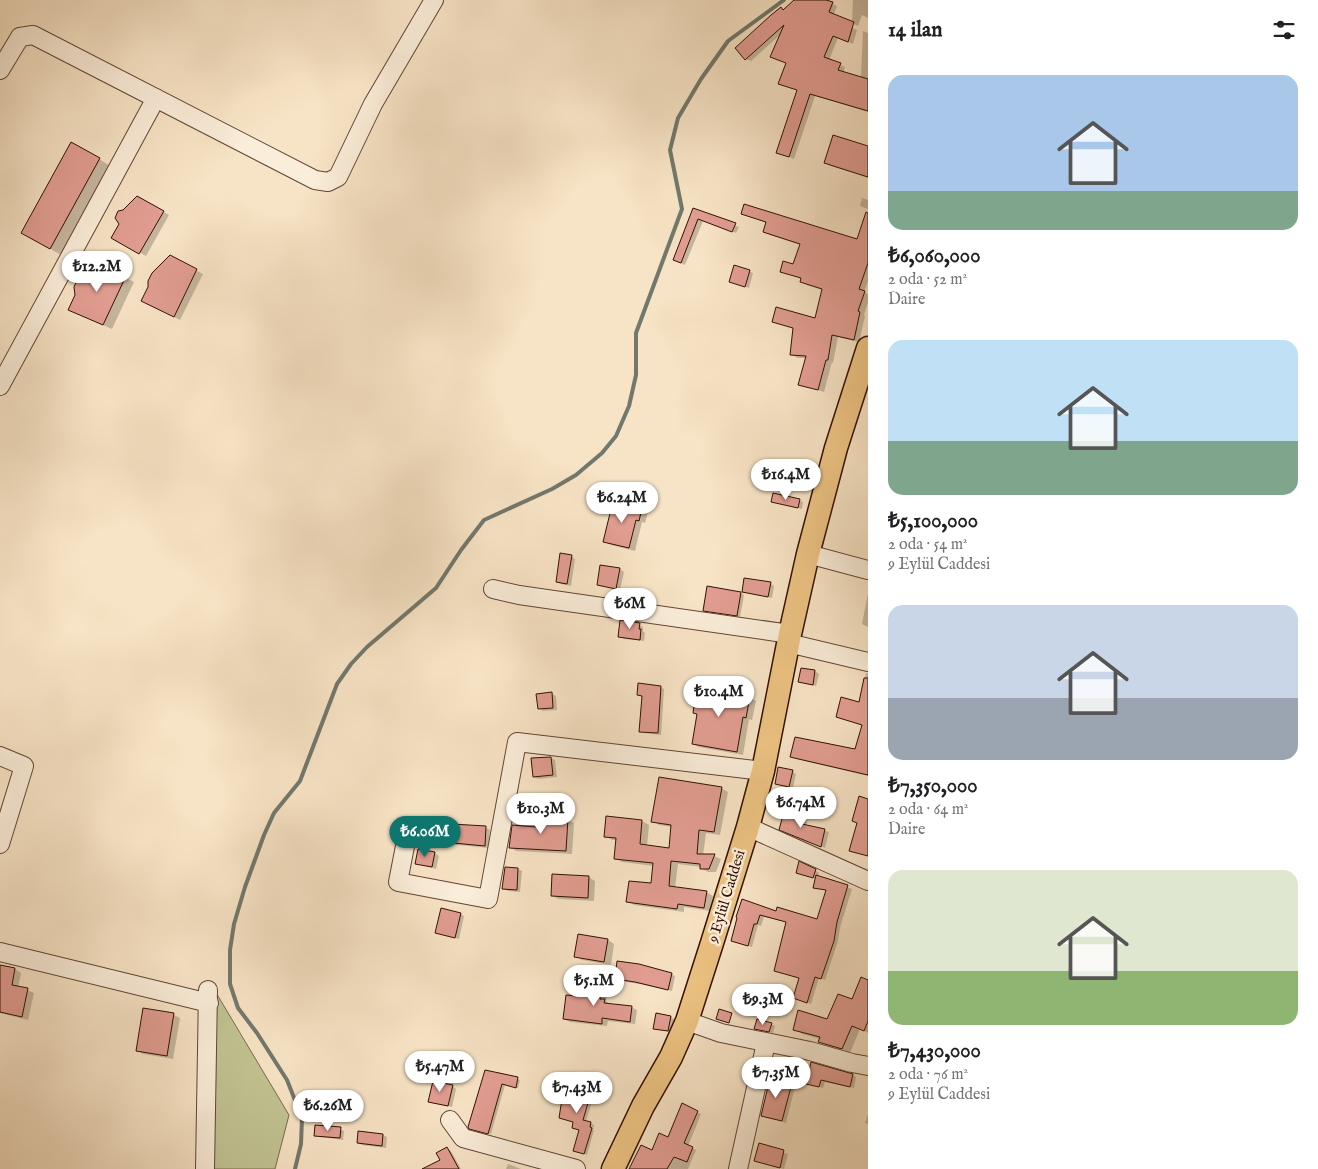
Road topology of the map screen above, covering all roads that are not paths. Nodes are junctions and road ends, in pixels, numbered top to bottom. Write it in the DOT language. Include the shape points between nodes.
graph roads {
  1 [pos="434,0"];
  2 [pos="0,70"];
  3 [pos="156,98"];
  4 [pos="868,348"];
  5 [pos="0,386"];
  6 [pos="808,554"];
  7 [pos="868,570"];
  8 [pos="493,589"];
  9 [pos="789,639"];
  10 [pos="868,662"];
  11 [pos="0,756"];
  12 [pos="763,771"];
  13 [pos="748,827"];
  14 [pos="408,831"];
  15 [pos="0,844"];
  16 [pos="868,881"];
  17 [pos="0,952"];
  18 [pos="687,1020"];
  19 [pos="766,1043"];
  20 [pos="868,1066"];
  21 [pos="450,1120"];
  22 [pos="205,1169"];
  23 [pos="576,1169"];
  24 [pos="613,1169"];
  25 [pos="738,1169"];
  1 -- 3 [label="street" via="373,104 338,177 328,182 315,180"];
  2 -- 3 [label="street" via="20,38 34,35"];
  3 -- 5 [label="street"];
  4 -- 6 [label="main road, 9 Eylül Caddesi" via="836,448"];
  6 -- 7 [label="street"];
  6 -- 9 [label="main road, 9 Eylül Caddesi"];
  8 -- 9 [label="street"];
  9 -- 10 [label="street"];
  9 -- 12 [label="main road, 9 Eylül Caddesi"];
  11 -- 15 [label="street" via="24,766"];
  12 -- 13 [label="main road, 9 Eylül Caddesi"];
  12 -- 14 [label="street" via="517,742 488,899 398,882"];
  13 -- 16 [label="street"];
  13 -- 18 [label="main road, 9 Eylül Caddesi"];
  17 -- 22 [label="street" via="209,997"];
  18 -- 19 [label="street" via="722,1033"];
  18 -- 24 [label="main road, 9 Eylül Caddesi"];
  19 -- 20 [label="street"];
  19 -- 25 [label="street"];
  21 -- 23 [label="street" via="463,1138"];
}
